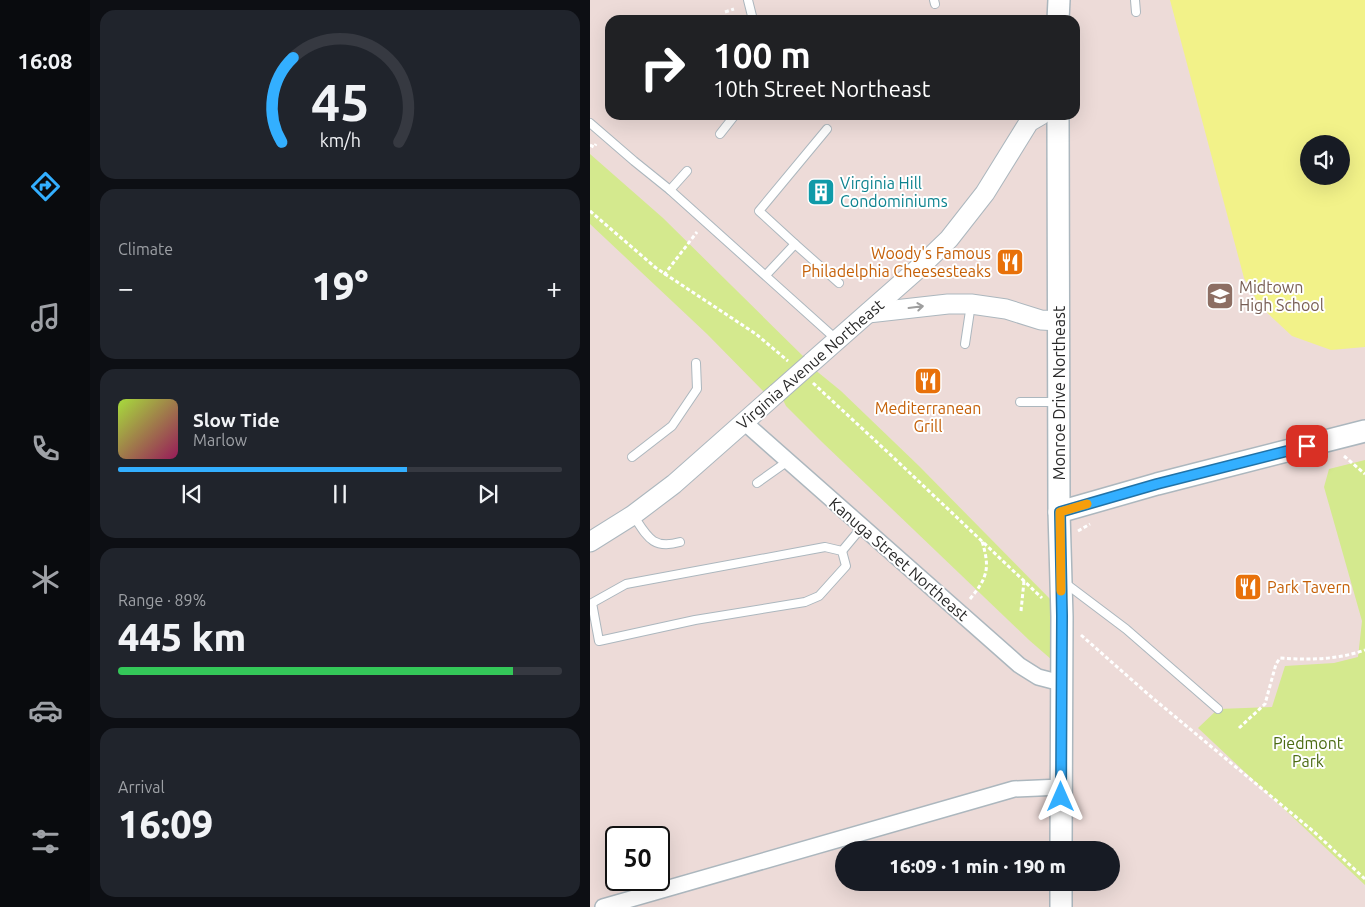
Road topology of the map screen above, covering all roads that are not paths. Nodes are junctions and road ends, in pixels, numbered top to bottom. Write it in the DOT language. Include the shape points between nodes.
graph roads {
  1 [pos="748,0"];
  2 [pos="1059,0"];
  3 [pos="1135,0"];
  4 [pos="1136,12"];
  5 [pos="752,15"];
  6 [pos="1058,15"];
  7 [pos="731,120"];
  8 [pos="1032,120"];
  9 [pos="1058,120"];
  10 [pos="590,122"];
  11 [pos="827,129"];
  12 [pos="720,134"];
  13 [pos="687,171"];
  14 [pos="670,190"];
  15 [pos="795,244"];
  16 [pos="766,275"];
  17 [pos="839,283"];
  18 [pos="971,304"];
  19 [pos="868,313"];
  20 [pos="1059,321"];
  21 [pos="837,340"];
  22 [pos="965,344"];
  23 [pos="696,363"];
  24 [pos="1020,402"];
  25 [pos="1059,402"];
  26 [pos="744,422"];
  27 [pos="1365,431"];
  28 [pos="632,457"];
  29 [pos="788,460"];
  30 [pos="757,483"];
  31 [pos="1060,512"];
  32 [pos="633,515"];
  33 [pos="862,527"];
  34 [pos="590,542"];
  35 [pos="680,542"];
  36 [pos="842,551"];
  37 [pos="1061,580"];
  38 [pos="1061,683"];
  39 [pos="1218,709"];
  40 [pos="1061,787"];
  41 [pos="1061,841"];
  42 [pos="1061,891"];
  43 [pos="604,907"];
  44 [pos="1061,907"];
  1 -- 5 [label="lane"];
  2 -- 6 [label="main road"];
  3 -- 4 [label="lane"];
  7 -- 12 [label="lane"];
  8 -- 19 [label="street, Virginia Avenue Northeast" via="985,193 949,239"];
  9 -- 20 [label="main road, Monroe Drive Northeast"];
  10 -- 14 [label="lane"];
  11 -- 15 [label="lane" via="760,211"];
  13 -- 14 [label="lane"];
  14 -- 16 [label="lane"];
  15 -- 16 [label="lane"];
  15 -- 17 [label="lane"];
  16 -- 21 [label="lane"];
  19 -- 18 [label="street, one-way"];
  18 -- 20 [label="street"];
  18 -- 22 [label="lane"];
  19 -- 21 [label="street, Virginia Avenue Northeast"];
  20 -- 25 [label="main road, Monroe Drive Northeast"];
  21 -- 26 [label="street, Virginia Avenue Northeast, bridge"];
  23 -- 28 [label="lane" via="697,389 672,426"];
  24 -- 25 [label="lane"];
  25 -- 31 [label="main road, Monroe Drive Northeast"];
  26 -- 29 [label="street, Kanuga Street Northeast"];
  26 -- 32 [label="street, Virginia Avenue Northeast" via="674,484"];
  27 -- 31 [label="main road"];
  29 -- 30 [label="lane"];
  29 -- 33 [label="street, Kanuga Street Northeast"];
  31 -- 37 [label="main road, Monroe Drive Northeast"];
  32 -- 34 [label="street, Virginia Avenue Northeast"];
  32 -- 35 [label="lane" via="650,540 669,545"];
  33 -- 36 [label="lane"];
  33 -- 38 [label="street, Kanuga Street Northeast" via="1019,665 1038,677"];
  36 -- 36 [label="lane" via="825,547 626,584 592,603 599,641 695,620 805,602 819,596 846,566"];
  37 -- 38 [label="main road, Monroe Drive Northeast"];
  37 -- 39 [label="lane" via="1126,629"];
  38 -- 40 [label="main road, Monroe Drive Northeast"];
  40 -- 41 [label="main road, Monroe Drive Northeast"];
  40 -- 43 [label="street" via="1014,789"];
  42 -- 44 [label="main road"];
}
